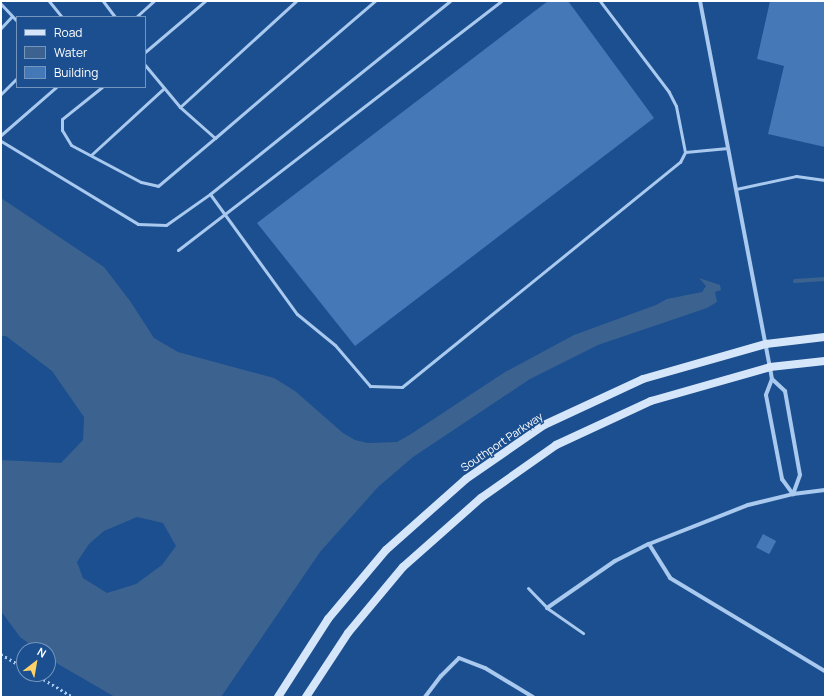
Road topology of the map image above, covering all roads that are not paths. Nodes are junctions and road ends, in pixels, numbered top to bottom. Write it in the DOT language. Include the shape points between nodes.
graph roads {
  1 [pos="49,1"];
  2 [pos="103,1"];
  3 [pos="154,1"];
  4 [pos="206,1"];
  5 [pos="296,1"];
  6 [pos="375,1"];
  7 [pos="450,1"];
  8 [pos="501,1"];
  9 [pos="600,1"];
  10 [pos="700,1"];
  11 [pos="1,4"];
  12 [pos="12,16"];
  13 [pos="61,16"];
  14 [pos="114,16"];
  15 [pos="137,16"];
  16 [pos="16,20"];
  17 [pos="1,28"];
  18 [pos="146,51"];
  19 [pos="146,66"];
  20 [pos="16,79"];
  21 [pos="55,88"];
  22 [pos="101,88"];
  23 [pos="164,88"];
  24 [pos="1,94"];
  25 [pos="180,107"];
  26 [pos="1,135"];
  27 [pos="215,138"];
  28 [pos="1,141"];
  29 [pos="728,148"];
  30 [pos="685,152"];
  31 [pos="91,155"];
  32 [pos="825,180"];
  33 [pos="736,189"];
  34 [pos="210,194"];
  35 [pos="223,215"];
  36 [pos="178,250"];
  37 [pos="825,337"];
  38 [pos="766,344"];
  39 [pos="825,361"];
  40 [pos="770,367"];
  41 [pos="772,379"];
  42 [pos="825,490"];
  43 [pos="793,494"];
  44 [pos="650,544"];
  45 [pos="528,588"];
  46 [pos="547,608"];
  47 [pos="583,632"];
  48 [pos="825,671"];
  49 [pos="278,697"];
  50 [pos="306,697"];
  51 [pos="425,697"];
  52 [pos="533,697"];
  1 -- 13 [label="lane"];
  2 -- 14 [label="lane"];
  3 -- 15 [label="lane"];
  4 -- 18 [label="lane"];
  5 -- 25 [label="lane"];
  6 -- 27 [label="lane"];
  7 -- 34 [label="lane"];
  8 -- 35 [label="lane"];
  9 -- 30 [label="lane" via="669,92 676,106"];
  10 -- 29 [label="street"];
  11 -- 12 [label="lane"];
  12 -- 16 [label="lane"];
  12 -- 17 [label="lane"];
  19 -- 23 [label="lane"];
  20 -- 24 [label="lane"];
  21 -- 26 [label="lane"];
  22 -- 31 [label="lane" via="62,119 62,130 71,145"];
  23 -- 25 [label="lane"];
  23 -- 31 [label="lane"];
  25 -- 27 [label="lane"];
  27 -- 31 [label="lane" via="158,186 141,182"];
  28 -- 34 [label="lane" via="138,224 166,225"];
  29 -- 30 [label="lane"];
  29 -- 33 [label="street"];
  30 -- 35 [label="lane" via="680,162 402,387 370,386 335,346 297,314"];
  32 -- 33 [label="lane" via="796,176"];
  33 -- 38 [label="street"];
  34 -- 35 [label="lane"];
  35 -- 36 [label="lane"];
  37 -- 38 [label="main road, Southport Parkway"];
  38 -- 40 [label="street"];
  38 -- 49 [label="main road, Southport Parkway" via="643,378 544,425 466,479 386,550 328,619"];
  39 -- 40 [label="main road"];
  40 -- 41 [label="street"];
  40 -- 50 [label="main road" via="651,401 556,445 481,498 403,567 348,633"];
  41 -- 43 [label="street" via="766,395 782,479"];
  41 -- 43 [label="street" via="785,391 800,475"];
  42 -- 43 [label="street"];
  43 -- 44 [label="street" via="706,520"];
  44 -- 46 [label="street" via="615,561"];
  44 -- 48 [label="street" via="670,578"];
  45 -- 46 [label="lane"];
  46 -- 47 [label="lane"];
  51 -- 52 [label="street" via="459,658 485,668"];
}
